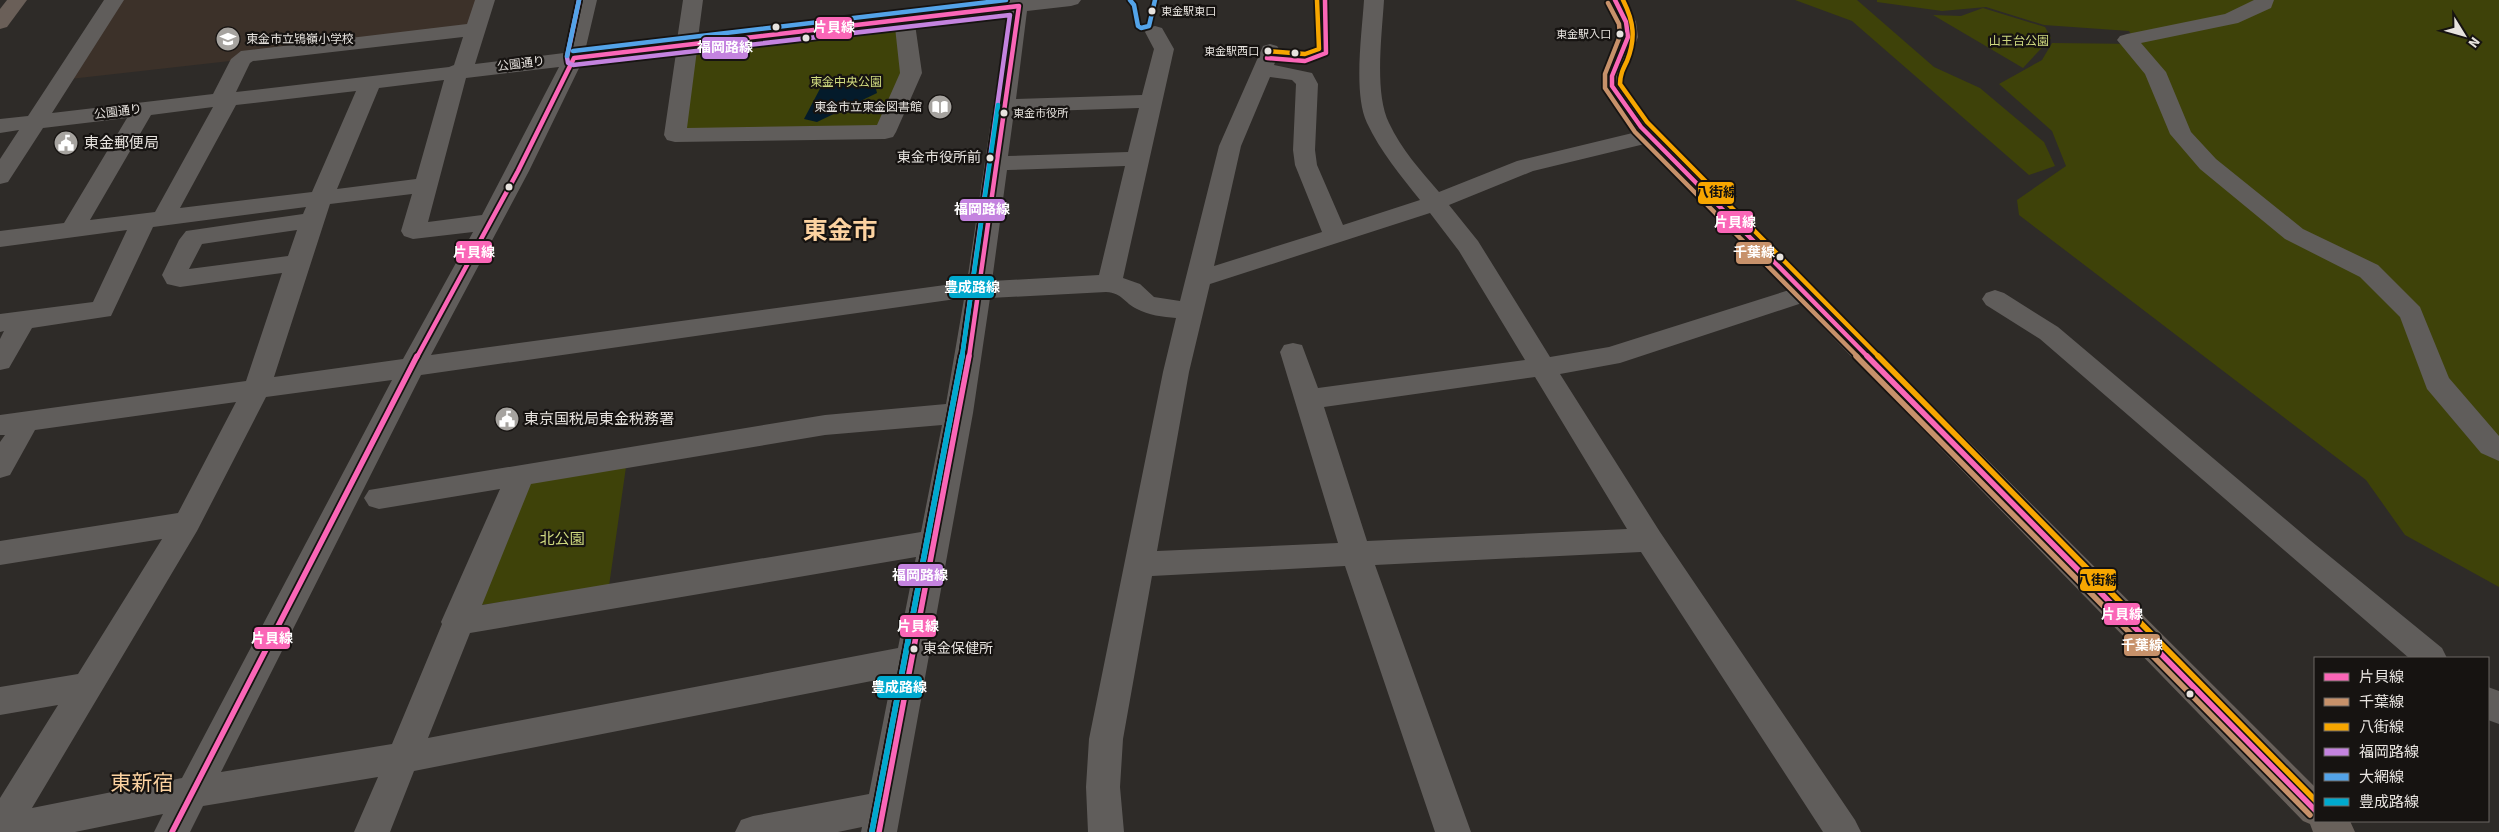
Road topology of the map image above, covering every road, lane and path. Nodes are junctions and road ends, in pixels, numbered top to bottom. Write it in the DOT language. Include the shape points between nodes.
graph roads {
  1 [pos="16,0"];
  2 [pos="114,0"];
  3 [pos="485,0"];
  4 [pos="587,0"];
  5 [pos="692,0"];
  6 [pos="1071,0"];
  7 [pos="1374,0"];
  8 [pos="1615,0"];
  9 [pos="2264,0"];
  10 [pos="1019,3"];
  11 [pos="904,20"];
  12 [pos="0,23"];
  13 [pos="476,29"];
  14 [pos="1155,32"];
  15 [pos="686,45"];
  16 [pos="574,58"];
  17 [pos="460,71"];
  18 [pos="371,81"];
  19 [pos="225,99"];
  20 [pos="1152,101"];
  21 [pos="1004,106"];
  22 [pos="143,109"];
  23 [pos="37,121"];
  24 [pos="0,126"];
  25 [pos="1649,136"];
  26 [pos="1139,158"];
  27 [pos="996,163"];
  28 [pos="0,177"];
  29 [pos="424,185"];
  30 [pos="1434,203"];
  31 [pos="317,209"];
  32 [pos="154,219"];
  33 [pos="490,222"];
  34 [pos="73,229"];
  35 [pos="1336,236"];
  36 [pos="0,239"];
  37 [pos="297,263"];
  38 [pos="1198,279"];
  39 [pos="1109,284"];
  40 [pos="978,290"];
  41 [pos="1805,293"];
  42 [pos="1995,300"];
  43 [pos="1191,310"];
  44 [pos="12,321"];
  45 [pos="1293,352"];
  46 [pos="0,361"];
  47 [pos="412,366"];
  48 [pos="1543,367"];
  49 [pos="257,388"];
  50 [pos="1309,399"];
  51 [pos="959,413"];
  52 [pos="13,424"];
  53 [pos="2499,450"];
  54 [pos="0,467"];
  55 [pos="520,475"];
  56 [pos="378,498"];
  57 [pos="187,523"];
  58 [pos="1649,540"];
  59 [pos="935,542"];
  60 [pos="0,553"];
  61 [pos="1356,554"];
  62 [pos="1139,564"];
  63 [pos="457,622"];
  64 [pos="2430,657"];
  65 [pos="912,659"];
  66 [pos="88,686"];
  67 [pos="0,702"];
  68 [pos="2489,702"];
  69 [pos="2499,710"];
  70 [pos="403,758"];
  71 [pos="192,792"];
  72 [pos="2314,809"];
  73 [pos="881,819"];
  74 [pos="2327,822"];
  75 [pos="0,831"];
  76 [pos="172,832"];
  77 [pos="372,832"];
  78 [pos="753,832"];
  79 [pos="1106,832"];
  80 [pos="1453,832"];
  81 [pos="1843,832"];
  82 [pos="2337,832"];
  1 -- 12 [label="highway"];
  2 -- 23 [label="street"];
  3 -- 13 [label="street"];
  4 -- 16 [label="street"];
  5 -- 15 [label="street"];
  6 -- 10 [label="street, 公園通り"];
  7 -- 30 [label="street" via="1370,64 1377,122"];
  8 -- 25 [label="main road" via="1626,22 1628,37 1612,76 1612,86 1616,96"];
  9 -- 53 [label="street" via="2264,4 2231,19 2127,40 2154,72 2181,134 2208,164 2294,234 2369,271 2411,313 2437,382"];
  10 -- 11 [label="street, 公園通り"];
  10 -- 21 [label="street"];
  11 -- 15 [label="street, 公園通り"];
  11 -- 15 [label="street" via="911,72 885,132 674,135"];
  13 -- 17 [label="street"];
  13 -- 19 [label="street" via="248,55 241,59"];
  14 -- 20 [label="street" via="1164,49"];
  15 -- 16 [label="street, 公園通り"];
  16 -- 17 [label="street, 公園通り"];
  16 -- 33 [label="street"];
  17 -- 18 [label="street, 公園通り"];
  17 -- 29 [label="street"];
  18 -- 19 [label="street, 公園通り"];
  18 -- 31 [label="street"];
  19 -- 22 [label="street, 公園通り"];
  19 -- 32 [label="street"];
  20 -- 21 [label="street"];
  20 -- 26 [label="street"];
  21 -- 27 [label="street"];
  22 -- 23 [label="street, 公園通り"];
  22 -- 34 [label="street"];
  23 -- 24 [label="street, 公園通り"];
  23 -- 28 [label="street"];
  25 -- 30 [label="street" via="1525,166"];
  25 -- 41 [label="main road"];
  26 -- 27 [label="street"];
  26 -- 39 [label="street"];
  27 -- 40 [label="street"];
  29 -- 31 [label="street"];
  29 -- 33 [label="street" via="413,231"];
  30 -- 35 [label="street"];
  30 -- 48 [label="street" via="1469,246"];
  31 -- 32 [label="street"];
  31 -- 37 [label="street"];
  31 -- 37 [label="street" via="196,237 174,275 180,279"];
  32 -- 34 [label="street"];
  32 -- 44 [label="street" via="102,310"];
  33 -- 47 [label="street"];
  34 -- 36 [label="street"];
  35 -- 38 [label="street"];
  35 -- 38 [label="street" via="1306,166 1307,84 1304,78 1266,60 1230,146"];
  37 -- 49 [label="street"];
  38 -- 43 [label="street"];
  39 -- 40 [label="street"];
  39 -- 43 [label="street" via="1131,290 1145,303"];
  40 -- 47 [label="street"];
  40 -- 51 [label="street"];
  41 -- 48 [label="street" via="1610,356"];
  41 -- 72 [label="main road"];
  42 -- 64 [label="street" via="2050,333"];
  43 -- 62 [label="street"];
  44 -- 46 [label="street"];
  45 -- 50 [label="street"];
  47 -- 49 [label="street"];
  47 -- 71 [label="street"];
  48 -- 50 [label="street"];
  48 -- 58 [label="street"];
  49 -- 52 [label="street"];
  49 -- 57 [label="street"];
  50 -- 61 [label="street"];
  51 -- 55 [label="street" via="825,426"];
  51 -- 59 [label="street"];
  52 -- 54 [label="street"];
  55 -- 56 [label="street"];
  55 -- 63 [label="street"];
  57 -- 60 [label="street"];
  57 -- 66 [label="street"];
  58 -- 61 [label="street"];
  58 -- 81 [label="street"];
  59 -- 63 [label="street"];
  59 -- 65 [label="street"];
  61 -- 62 [label="street"];
  61 -- 80 [label="street"];
  62 -- 79 [label="street" via="1106,739 1103,786"];
  63 -- 70 [label="street"];
  65 -- 70 [label="street"];
  65 -- 73 [label="street"];
  66 -- 67 [label="street"];
  66 -- 75 [label="street"];
  68 -- 69 [label="street"];
  70 -- 71 [label="street"];
  70 -- 77 [label="street"];
  71 -- 75 [label="street"];
  71 -- 76 [label="street"];
  73 -- 78 [label="street"];
  74 -- 82 [label="main road"];
}
